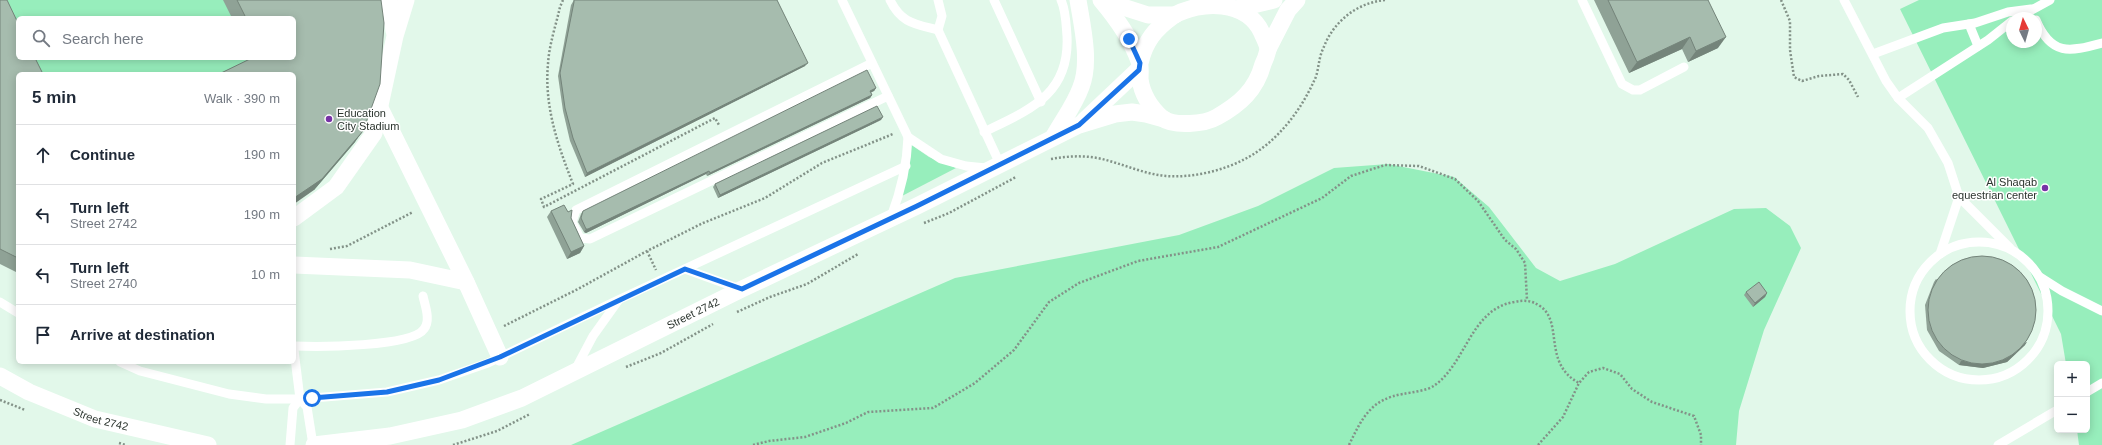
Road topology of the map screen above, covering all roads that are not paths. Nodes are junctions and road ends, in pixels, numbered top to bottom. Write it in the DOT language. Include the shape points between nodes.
graph roads {
  1 [pos="389,0"];
  2 [pos="406,0"];
  3 [pos="842,0"];
  4 [pos="890,0"];
  5 [pos="938,0"];
  6 [pos="994,0"];
  7 [pos="1061,0"];
  8 [pos="1078,0"];
  9 [pos="1102,0"];
  10 [pos="1274,0"];
  11 [pos="1297,0"];
  12 [pos="1582,0"];
  13 [pos="1844,0"];
  14 [pos="2050,0"];
  15 [pos="1230,5"];
  16 [pos="1181,9"];
  17 [pos="2031,9"];
  18 [pos="2026,12"];
  19 [pos="2032,12"];
  20 [pos="1969,24"];
  21 [pos="2006,25"];
  22 [pos="938,30"];
  23 [pos="2042,35"];
  24 [pos="395,36"];
  25 [pos="2102,43"];
  26 [pos="1978,46"];
  27 [pos="1268,49"];
  28 [pos="1873,54"];
  29 [pos="872,63"];
  30 [pos="1139,66"];
  31 [pos="1684,67"];
  32 [pos="888,96"];
  33 [pos="1898,98"];
  34 [pos="1041,102"];
  35 [pos="380,108"];
  36 [pos="1164,119"];
  37 [pos="1079,125"];
  38 [pos="984,132"];
  39 [pos="906,134"];
  40 [pos="1054,136"];
  41 [pos="906,166"];
  42 [pos="997,166"];
  43 [pos="1959,197"];
  44 [pos="296,217"];
  45 [pos="890,219"];
  46 [pos="2012,250"];
  47 [pos="1940,254"];
  48 [pos="296,265"];
  49 [pos="685,269"];
  50 [pos="2040,277"];
  51 [pos="466,282"];
  52 [pos="742,289"];
  53 [pos="423,296"];
  54 [pos="618,300"];
  55 [pos="0,302"];
  56 [pos="2102,310"];
  57 [pos="16,312"];
  58 [pos="296,346"];
  59 [pos="500,357"];
  60 [pos="124,364"];
  61 [pos="296,364"];
  62 [pos="574,372"];
  63 [pos="0,376"];
  64 [pos="2102,383"];
  65 [pos="2090,390"];
  66 [pos="300,399"];
  67 [pos="2054,412"];
  68 [pos="208,445"];
  69 [pos="290,445"];
  70 [pos="314,445"];
  71 [pos="1998,445"];
  1 -- 24 [label="street"];
  2 -- 24 [label="street"];
  3 -- 29 [label="lane"];
  4 -- 22 [label="lane" via="896,13 911,24"];
  5 -- 22 [label="lane" via="942,16"];
  6 -- 34 [label="lane"];
  7 -- 34 [label="lane" via="1067,49 1064,69 1054,88"];
  8 -- 40 [label="street" via="1084,35 1082,86"];
  9 -- 16 [label="street" via="1148,15"];
  9 -- 30 [label="street" via="1124,28"];
  10 -- 15 [label="street"];
  11 -- 27 [label="street" via="1288,10"];
  12 -- 31 [label="lane" via="1622,84 1627,88 1640,90"];
  13 -- 28 [label="lane"];
  14 -- 17 [label="lane"];
  15 -- 16 [label="street" via="1208,3"];
  15 -- 27 [label="street" via="1249,17 1260,28"];
  16 -- 30 [label="street" via="1158,27 1149,38"];
  17 -- 18 [label="lane"];
  17 -- 19 [label="lane"];
  17 -- 20 [label="lane" via="2001,14"];
  20 -- 26 [label="lane"];
  20 -- 28 [label="lane" via="1943,28"];
  21 -- 26 [label="lane"];
  22 -- 38 [label="lane"];
  23 -- 25 [label="lane" via="2054,46 2067,49"];
  24 -- 35 [label="street"];
  26 -- 33 [label="lane"];
  27 -- 36 [label="street" via="1261,72 1250,92 1237,105 1216,118 1191,124"];
  28 -- 33 [label="lane" via="1886,82"];
  29 -- 32 [label="lane"];
  29 -- 32 [label="lane" via="576,210 572,222 580,238 590,238"];
  30 -- 36 [label="street" via="1145,97"];
  30 -- 37 [label="street, Street 2742"];
  32 -- 39 [label="lane"];
  33 -- 43 [label="lane" via="1928,128 1948,163"];
  34 -- 38 [label="lane"];
  35 -- 44 [label="street" via="374,133 336,187"];
  35 -- 51 [label="street"];
  36 -- 37 [label="street, Street 2742" via="1132,112"];
  37 -- 40 [label="street, Street 2742"];
  38 -- 42 [label="lane"];
  39 -- 41 [label="lane"];
  39 -- 42 [label="lane" via="941,159 966,166"];
  40 -- 42 [label="street, Street 2742"];
  41 -- 45 [label="lane" via="902,187"];
  41 -- 49 [label="lane"];
  42 -- 45 [label="street, Street 2742"];
  43 -- 46 [label="lane"];
  43 -- 47 [label="lane"];
  45 -- 52 [label="street, Street 2742"];
  46 -- 47 [label="lane" via="1988,242 1975,242 1962,244"];
  46 -- 50 [label="lane" via="2032,266"];
  47 -- 50 [label="lane" via="1922,272 1912,294 1912,330 1917,342 1933,363 1943,371 1968,380 1988,380 2007,375 2018,369 2037,350 2047,327 2049,314 2045,288"];
  48 -- 51 [label="street" via="410,270"];
  49 -- 52 [label="lane"];
  49 -- 54 [label="lane"];
  50 -- 56 [label="lane" via="2062,291"];
  51 -- 59 [label="street"];
  52 -- 62 [label="street, Street 2742"];
  53 -- 58 [label="lane" via="428,318 424,329 416,336 328,347"];
  54 -- 59 [label="lane"];
  54 -- 62 [label="lane" via="593,336"];
  55 -- 57 [label="lane"];
  59 -- 66 [label="lane" via="439,380 394,390"];
  60 -- 66 [label="lane" via="140,371 229,394 266,399"];
  61 -- 66 [label="lane"];
  62 -- 70 [label="street, Street 2742" via="522,398 462,420 390,436"];
  63 -- 68 [label="street, Street 2742" via="29,392 95,419"];
  64 -- 65 [label="lane"];
  66 -- 69 [label="lane" via="293,408"];
  66 -- 70 [label="lane" via="307,407"];
  67 -- 71 [label="lane"];
}
